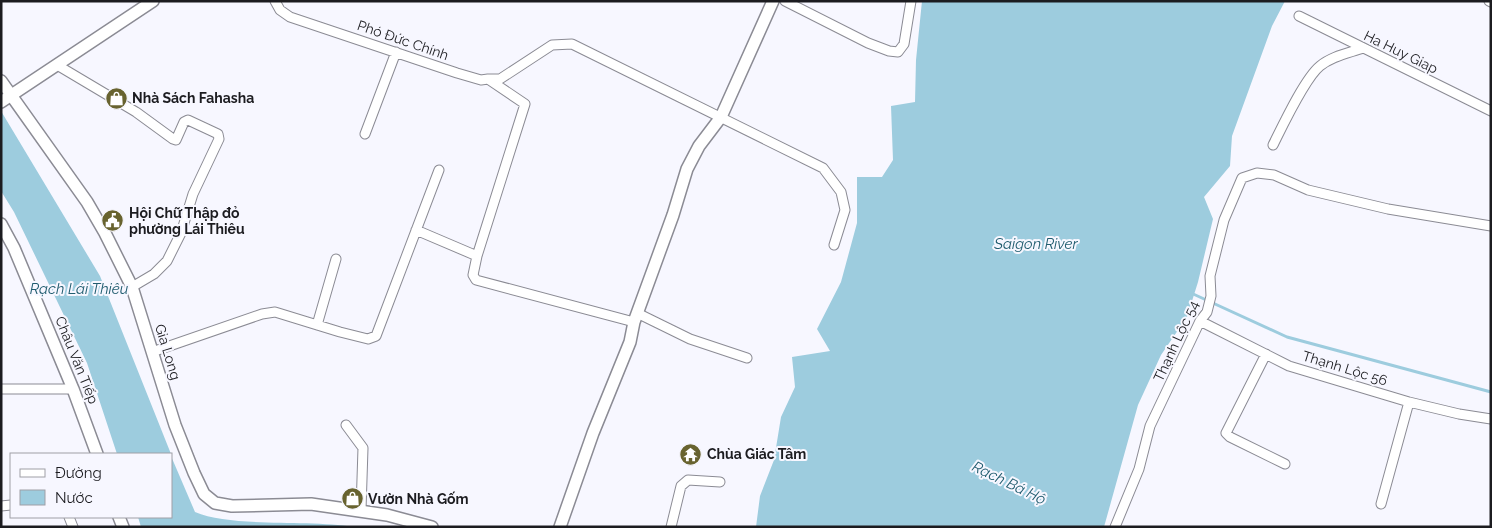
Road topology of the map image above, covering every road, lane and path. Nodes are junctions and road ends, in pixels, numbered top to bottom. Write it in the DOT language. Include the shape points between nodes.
graph roads {
  1 [pos="153,1"];
  2 [pos="275,1"];
  3 [pos="773,1"];
  4 [pos="785,1"];
  5 [pos="911,1"];
  6 [pos="1299,16"];
  7 [pos="1363,48"];
  8 [pos="396,52"];
  9 [pos="57,65"];
  10 [pos="488,79"];
  11 [pos="1,81"];
  12 [pos="6,99"];
  13 [pos="1491,111"];
  14 [pos="721,117"];
  15 [pos="365,134"];
  16 [pos="1273,145"];
  17 [pos="439,170"];
  18 [pos="1491,226"];
  19 [pos="2,229"];
  20 [pos="416,230"];
  21 [pos="834,245"];
  22 [pos="477,256"];
  23 [pos="336,258"];
  24 [pos="132,287"];
  25 [pos="636,318"];
  26 [pos="1200,321"];
  27 [pos="317,325"];
  28 [pos="152,352"];
  29 [pos="1266,354"];
  30 [pos="747,358"];
  31 [pos="1,389"];
  32 [pos="74,389"];
  33 [pos="1409,402"];
  34 [pos="1491,419"];
  35 [pos="346,425"];
  36 [pos="97,453"];
  37 [pos="1285,464"];
  38 [pos="720,482"];
  39 [pos="1381,504"];
  40 [pos="366,511"];
  41 [pos="432,527"];
  42 [pos="560,527"];
  43 [pos="671,527"];
  44 [pos="1115,527"];
  1 -- 9 [label="street"];
  2 -- 8 [label="street, Phó Đức Chính" via="280,10 290,16"];
  3 -- 14 [label="street"];
  4 -- 5 [label="street" via="868,43 898,52 904,44"];
  6 -- 7 [label="street, Ha Huy Giap"];
  7 -- 13 [label="street, Ha Huy Giap"];
  7 -- 16 [label="street" via="1320,66 1309,78"];
  8 -- 10 [label="street, Phó Đức Chính" via="457,73"];
  8 -- 15 [label="street"];
  9 -- 12 [label="street"];
  9 -- 24 [label="street" via="136,112 173,139 176,140 188,120 218,134 219,139 167,261 154,274"];
  10 -- 14 [label="street" via="500,79 552,45 572,44"];
  10 -- 22 [label="street, Phó Đức Chính" via="525,104"];
  11 -- 12 [label="street, Gia Long"];
  12 -- 24 [label="street, Gia Long" via="87,202"];
  14 -- 21 [label="street" via="823,168 841,192 845,210"];
  14 -- 25 [label="street" via="699,146 687,169"];
  17 -- 20 [label="street"];
  18 -- 26 [label="street, Thạnh Lộc 54" via="1388,209 1308,190 1274,175 1256,172 1242,178 1224,220 1210,276 1211,296"];
  19 -- 32 [label="street, Châu Văn Tiếp" via="14,248"];
  20 -- 22 [label="street"];
  20 -- 27 [label="street" via="376,336 368,339"];
  22 -- 25 [label="street" via="473,275 476,280"];
  23 -- 27 [label="street"];
  24 -- 28 [label="street, Gia Long"];
  25 -- 30 [label="street"];
  25 -- 42 [label="street" via="630,342"];
  26 -- 29 [label="street, Thạnh Lộc 56"];
  26 -- 44 [label="street, Thạnh Lộc 54" via="1150,426 1139,469"];
  27 -- 28 [label="street" via="275,312 262,314"];
  28 -- 40 [label="street, Gia Long" via="194,473 204,494 215,503 232,506 311,504"];
  29 -- 33 [label="street, Thạnh Lộc 56" via="1289,366"];
  29 -- 37 [label="street" via="1226,433"];
  31 -- 32 [label="street"];
  32 -- 36 [label="street, Châu Văn Tiếp"];
  33 -- 34 [label="street, Thạnh Lộc 56"];
  33 -- 39 [label="street"];
  35 -- 40 [label="street" via="363,448"];
  38 -- 43 [label="street" via="688,480 681,486"];
  40 -- 41 [label="street, Gia Long"];
}
